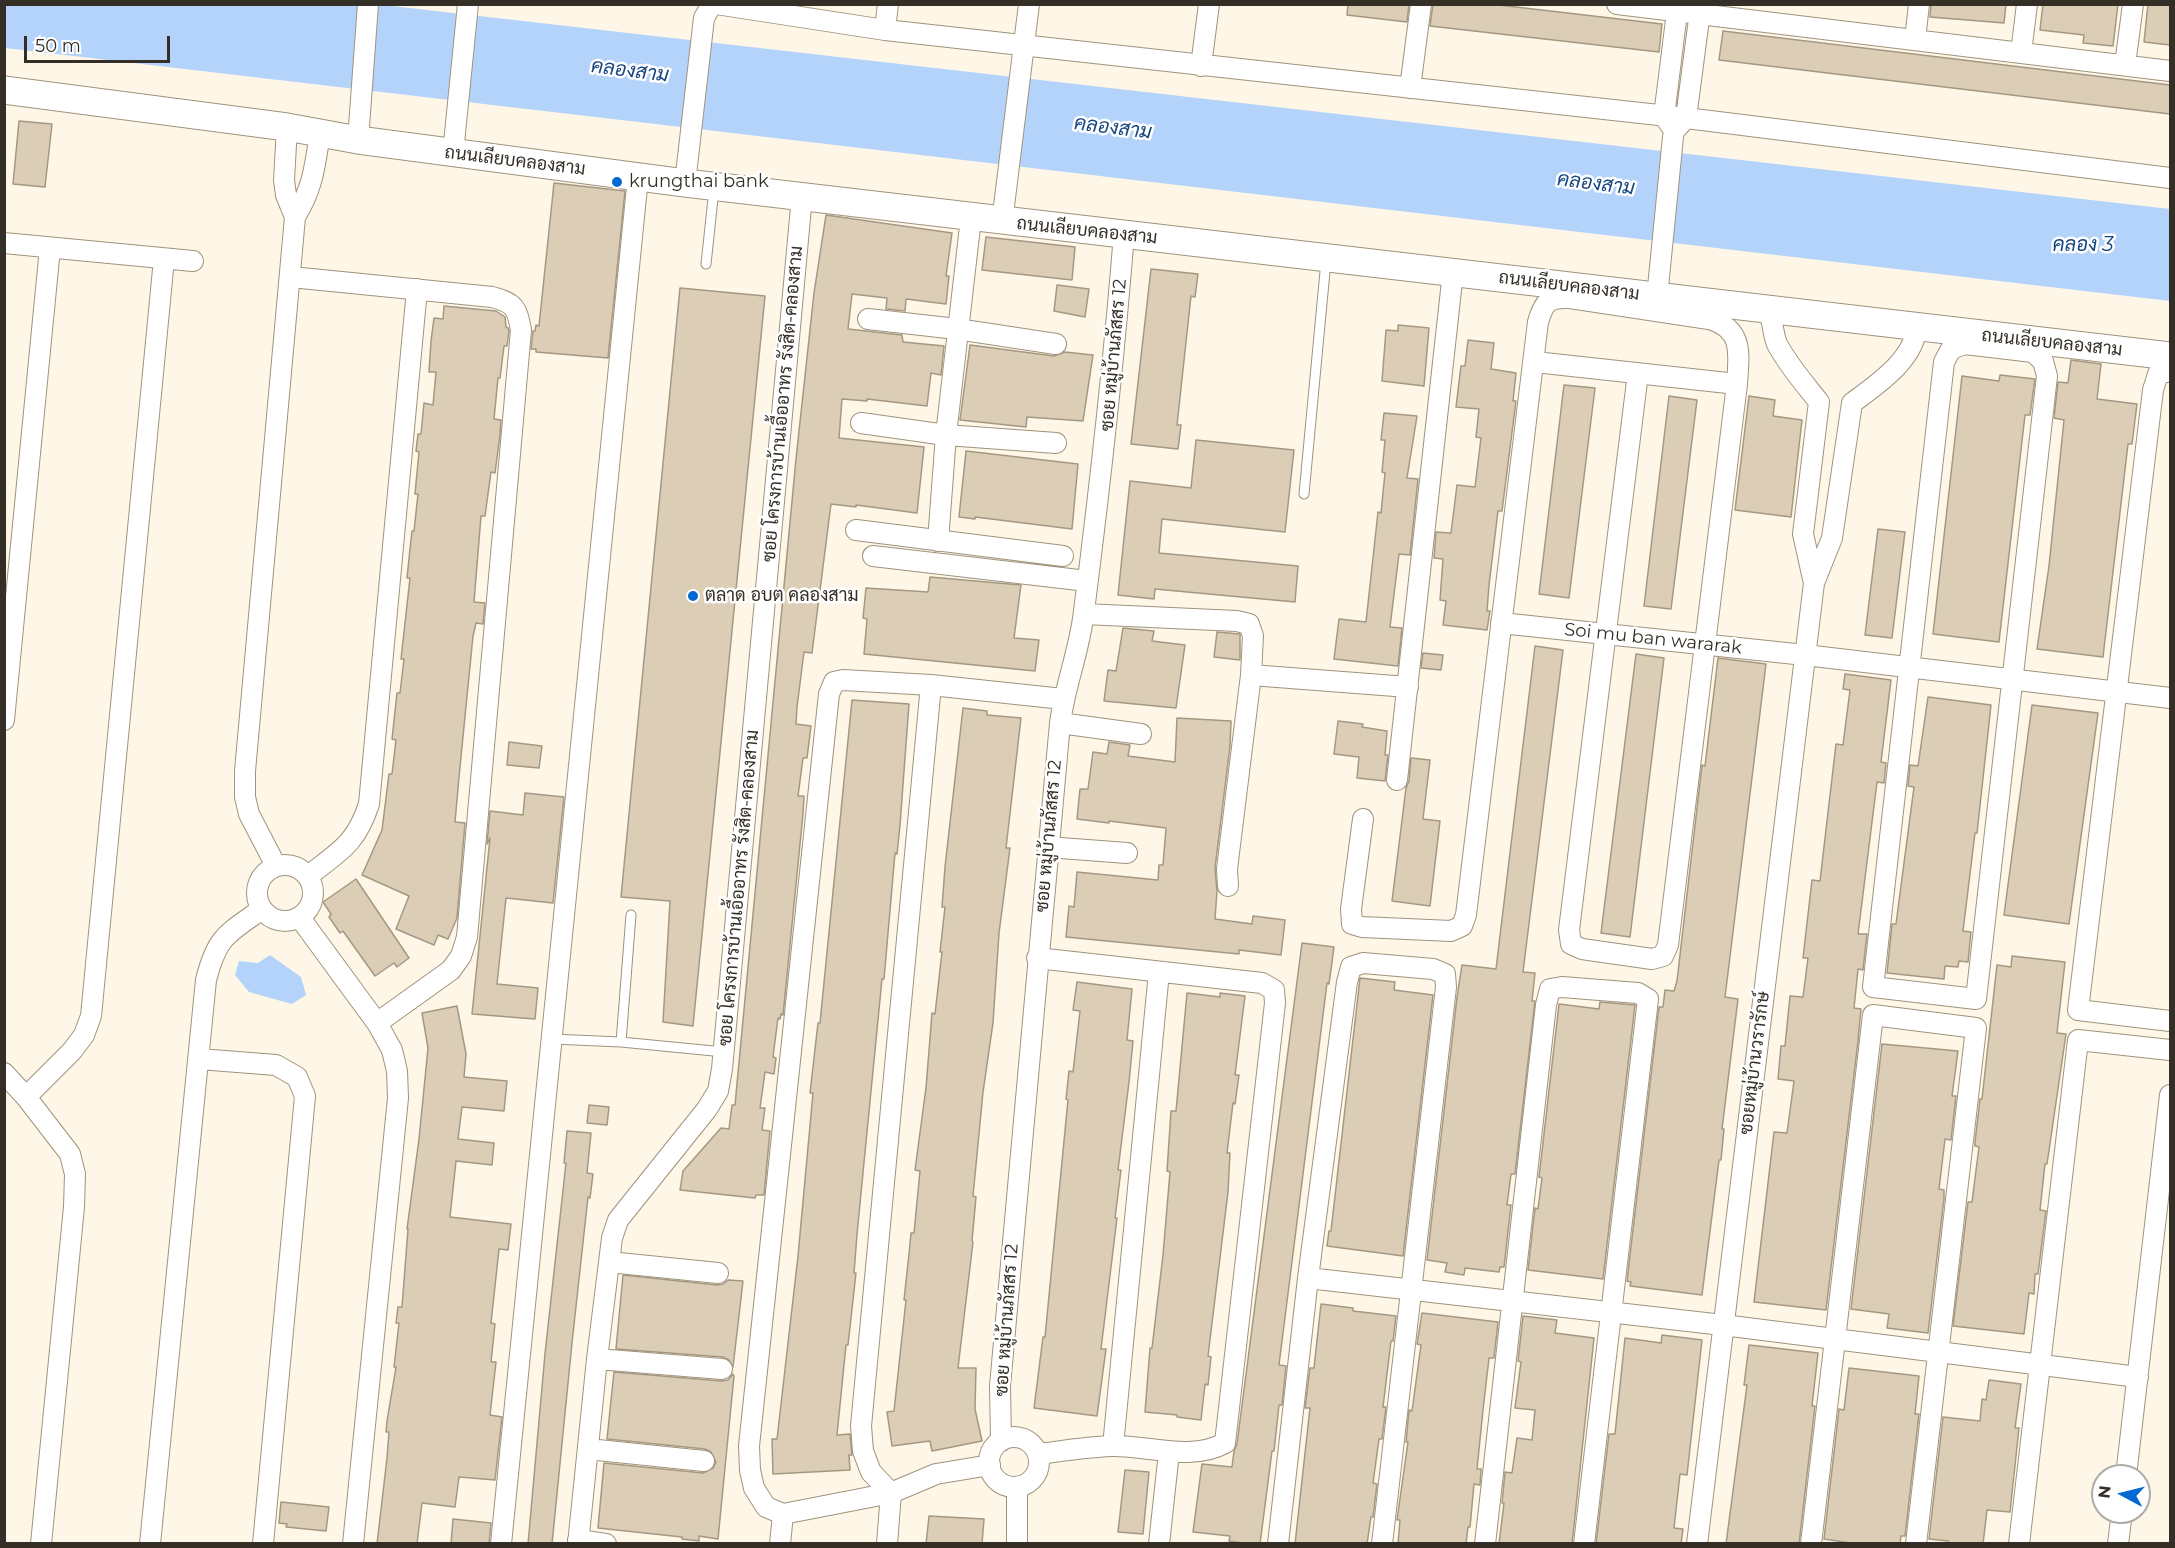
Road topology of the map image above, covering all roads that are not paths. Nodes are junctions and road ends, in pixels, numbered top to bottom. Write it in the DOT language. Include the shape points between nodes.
graph roads {
  1 [pos="368,4"];
  2 [pos="888,4"];
  3 [pos="1029,4"];
  4 [pos="1209,4"];
  5 [pos="1422,4"];
  6 [pos="1617,4"];
  7 [pos="1919,4"];
  8 [pos="2027,4"];
  9 [pos="2133,4"];
  10 [pos="468,5"];
  11 [pos="1677,9"];
  12 [pos="1700,10"];
  13 [pos="706,11"];
  14 [pos="885,30"];
  15 [pos="1915,40"];
  16 [pos="2021,53"];
  17 [pos="1022,55"];
  18 [pos="2126,65"];
  19 [pos="1202,66"];
  20 [pos="2170,70"];
  21 [pos="1410,88"];
  22 [pos="4,90"];
  23 [pos="1674,126"];
  24 [pos="286,128"];
  25 [pos="320,133"];
  26 [pos="358,140"];
  27 [pos="453,153"];
  28 [pos="638,177"];
  29 [pos="2170,178"];
  30 [pos="685,183"];
  31 [pos="714,187"];
  32 [pos="802,196"];
  33 [pos="295,217"];
  34 [pos="971,218"];
  35 [pos="1002,222"];
  36 [pos="1124,234"];
  37 [pos="4,243"];
  38 [pos="50,248"];
  39 [pos="164,259"];
  40 [pos="1326,259"];
  41 [pos="193,261"];
  42 [pos="706,264"];
  43 [pos="1453,272"];
  44 [pos="291,277"];
  45 [pos="417,289"];
  46 [pos="1657,297"];
  47 [pos="1766,308"];
  48 [pos="868,319"];
  49 [pos="1916,326"];
  50 [pos="957,329"];
  51 [pos="1056,344"];
  52 [pos="2170,356"];
  53 [pos="1535,362"];
  54 [pos="2170,371"];
  55 [pos="1638,373"];
  56 [pos="1737,384"];
  57 [pos="861,423"];
  58 [pos="946,435"];
  59 [pos="1056,443"];
  60 [pos="1304,494"];
  61 [pos="856,530"];
  62 [pos="938,541"];
  63 [pos="873,556"];
  64 [pos="1063,556"];
  65 [pos="1087,581"];
  66 [pos="1814,583"];
  67 [pos="1084,614"];
  68 [pos="1501,623"];
  69 [pos="1605,634"];
  70 [pos="1704,644"];
  71 [pos="1805,655"];
  72 [pos="1910,667"];
  73 [pos="1251,675"];
  74 [pos="2013,679"];
  75 [pos="931,685"];
  76 [pos="1408,687"];
  77 [pos="2115,691"];
  78 [pos="2170,698"];
  79 [pos="1063,699"];
  80 [pos="4,720"];
  81 [pos="1060,723"];
  82 [pos="1141,734"];
  83 [pos="1397,780"];
  84 [pos="1363,819"];
  85 [pos="1047,847"];
  86 [pos="1127,853"];
  87 [pos="276,867"];
  88 [pos="308,876"];
  89 [pos="1228,886"];
  90 [pos="262,909"];
  91 [pos="631,915"];
  92 [pos="300,918"];
  93 [pos="1037,958"];
  94 [pos="1159,972"];
  95 [pos="2170,1021"];
  96 [pos="377,1023"];
  97 [pos="552,1039"];
  98 [pos="621,1042"];
  99 [pos="2170,1050"];
  100 [pos="724,1052"];
  101 [pos="199,1059"];
  102 [pos="4,1073"];
  103 [pos="2170,1095"];
  104 [pos="26,1097"];
  105 [pos="609,1262"];
  106 [pos="718,1274"];
  107 [pos="1308,1278"];
  108 [pos="1411,1290"];
  109 [pos="1514,1302"];
  110 [pos="1611,1312"];
  111 [pos="1723,1325"];
  112 [pos="1835,1339"];
  113 [pos="1938,1352"];
  114 [pos="597,1359"];
  115 [pos="2040,1365"];
  116 [pos="722,1369"];
  117 [pos="2138,1377"];
  118 [pos="1001,1441"];
  119 [pos="1113,1446"];
  120 [pos="588,1449"];
  121 [pos="1169,1452"];
  122 [pos="1038,1454"];
  123 [pos="704,1461"];
  124 [pos="2127,1464"];
  125 [pos="990,1465"];
  126 [pos="1017,1487"];
  127 [pos="891,1493"];
  128 [pos="783,1514"];
  129 [pos="2120,1524"];
  130 [pos="578,1542"];
  131 [pos="41,1544"];
  132 [pos="150,1544"];
  133 [pos="262,1544"];
  134 [pos="353,1544"];
  135 [pos="501,1544"];
  136 [pos="606,1544"];
  137 [pos="780,1544"];
  138 [pos="887,1544"];
  139 [pos="1017,1544"];
  140 [pos="1159,1544"];
  141 [pos="1278,1544"];
  142 [pos="1382,1544"];
  143 [pos="1485,1544"];
  144 [pos="1584,1544"];
  145 [pos="1697,1544"];
  146 [pos="1811,1544"];
  147 [pos="1916,1544"];
  148 [pos="2019,1544"];
  149 [pos="2118,1544"];
  1 -- 26 [label="street"];
  2 -- 14 [label="street"];
  3 -- 17 [label="street"];
  4 -- 19 [label="street"];
  5 -- 21 [label="street"];
  6 -- 11 [label="street"];
  7 -- 15 [label="street"];
  8 -- 16 [label="street"];
  9 -- 18 [label="street"];
  10 -- 27 [label="street"];
  11 -- 12 [label="street"];
  11 -- 23 [label="street"];
  12 -- 15 [label="street"];
  12 -- 23 [label="street"];
  13 -- 14 [label="street"];
  13 -- 30 [label="street"];
  14 -- 17 [label="street"];
  15 -- 16 [label="street"];
  16 -- 18 [label="street"];
  17 -- 19 [label="street"];
  17 -- 35 [label="street"];
  18 -- 20 [label="street"];
  19 -- 21 [label="street"];
  21 -- 23 [label="street"];
  22 -- 24 [label="main road, ถนนเลียบคลองสาม"];
  23 -- 29 [label="street"];
  23 -- 46 [label="street"];
  24 -- 25 [label="main road, ถนนเลียบคลองสาม"];
  24 -- 33 [label="street" via="285,187"];
  25 -- 26 [label="main road, ถนนเลียบคลองสาม"];
  25 -- 33 [label="street" via="313,180"];
  26 -- 27 [label="main road, ถนนเลียบคลองสาม"];
  27 -- 28 [label="main road, ถนนเลียบคลองสาม"];
  28 -- 30 [label="main road, ถนนเลียบคลองสาม"];
  28 -- 97 [label="street"];
  30 -- 31 [label="main road, ถนนเลียบคลองสาม"];
  31 -- 32 [label="main road, ถนนเลียบคลองสาม"];
  31 -- 42 [label="lane"];
  32 -- 34 [label="main road, ถนนเลียบคลองสาม"];
  32 -- 100 [label="street, ซอย โครงการบ้านเอื้ออาทร รังสิต-คลองสาม"];
  33 -- 44 [label="street"];
  34 -- 35 [label="main road, ถนนเลียบคลองสาม"];
  34 -- 50 [label="street"];
  35 -- 36 [label="main road, ถนนเลียบคลองสาม"];
  36 -- 40 [label="main road, ถนนเลียบคลองสาม"];
  36 -- 65 [label="street, ซอย หมู่บ้านภัสสร 12" via="1106,444"];
  37 -- 38 [label="street"];
  38 -- 39 [label="street"];
  38 -- 80 [label="street"];
  39 -- 41 [label="street"];
  39 -- 104 [label="street" via="91,1016 72,1051"];
  40 -- 43 [label="main road, ถนนเลียบคลองสาม"];
  40 -- 60 [label="lane"];
  43 -- 46 [label="main road, ถนนเลียบคลองสาม"];
  43 -- 76 [label="street"];
  44 -- 45 [label="street"];
  44 -- 87 [label="street" via="245,771 249,814"];
  45 -- 88 [label="street" via="369,804 356,835"];
  45 -- 96 [label="street" via="509,302 518,314 521,330 468,937 451,970"];
  46 -- 47 [label="main road, ถนนเลียบคลองสาม"];
  47 -- 49 [label="main road, ถนนเลียบคลองสาม"];
  47 -- 66 [label="street" via="1771,314 1776,342 1819,402 1803,534"];
  48 -- 50 [label="street"];
  49 -- 52 [label="main road, ถนนเลียบคลองสาม"];
  49 -- 66 [label="street" via="1916,337 1900,363 1851,403 1832,538"];
  50 -- 51 [label="street"];
  50 -- 58 [label="street"];
  53 -- 55 [label="street"];
  53 -- 56 [label="street" via="1542,308 1559,297 1570,298 1722,323 1733,332 1739,350"];
  53 -- 68 [label="street"];
  54 -- 77 [label="street" via="2158,374 2153,390"];
  55 -- 56 [label="street"];
  55 -- 69 [label="street"];
  56 -- 70 [label="street"];
  57 -- 58 [label="street"];
  58 -- 59 [label="street"];
  58 -- 62 [label="street"];
  61 -- 62 [label="street"];
  62 -- 64 [label="street"];
  63 -- 65 [label="street"];
  65 -- 67 [label="street, ซอย หมู่บ้านภัสสร 12"];
  66 -- 71 [label="street, ซอยหมู่บ้านวรารักษ์"];
  67 -- 73 [label="street" via="1249,624 1253,636"];
  67 -- 79 [label="street, ซอย หมู่บ้านภัสสร 12"];
  68 -- 69 [label="street, Soi mu ban wararak"];
  68 -- 84 [label="street" via="1462,926 1450,932 1352,924"];
  69 -- 70 [label="street, Soi mu ban wararak"];
  69 -- 70 [label="street" via="1569,930 1571,944 1652,959 1663,956 1668,945"];
  70 -- 71 [label="street, Soi mu ban wararak"];
  71 -- 72 [label="street, Soi mu ban wararak"];
  71 -- 111 [label="street, ซอยหมู่บ้านวรารักษ์"];
  72 -- 74 [label="street, Soi mu ban wararak"];
  72 -- 74 [label="street" via="1944,362 1952,349 1965,344 2033,352 2043,361 2047,376"];
  72 -- 74 [label="street" via="1873,987 1976,999"];
  73 -- 76 [label="street"];
  73 -- 89 [label="street"];
  74 -- 77 [label="street, Soi mu ban wararak"];
  75 -- 79 [label="street"];
  75 -- 127 [label="street" via="861,1426 863,1451 871,1472"];
  75 -- 128 [label="street" via="843,680 834,682 829,694 749,1446 754,1488 766,1507"];
  76 -- 83 [label="street"];
  77 -- 78 [label="street, Soi mu ban wararak"];
  77 -- 95 [label="street" via="2078,1010"];
  79 -- 81 [label="street, ซอย หมู่บ้านภัสสร 12"];
  81 -- 82 [label="street"];
  81 -- 85 [label="street, ซอย หมู่บ้านภัสสร 12"];
  85 -- 86 [label="street"];
  85 -- 93 [label="street, ซอย หมู่บ้านภัสสร 12"];
  87 -- 88 [label="street" via="291,865"];
  87 -- 90 [label="street" via="258,885"];
  88 -- 92 [label="street" via="314,896"];
  90 -- 92 [label="street" via="277,920"];
  90 -- 101 [label="street" via="225,935 212,954"];
  91 -- 98 [label="lane"];
  92 -- 96 [label="street"];
  93 -- 94 [label="street"];
  93 -- 118 [label="street, ซอย หมู่บ้านภัสสร 12" via="1000,1386"];
  94 -- 119 [label="street"];
  94 -- 121 [label="street" via="1262,983 1274,990 1275,1003 1225,1443 1213,1449"];
  96 -- 134 [label="street" via="392,1050 398,1098"];
  97 -- 98 [label="lane"];
  97 -- 135 [label="street"];
  98 -- 100 [label="lane"];
  99 -- 115 [label="street" via="2078,1040"];
  100 -- 105 [label="street, ซอย โครงการบ้านเอื้ออาทร รังสิต-คลองสาม" via="718,1091 618,1220"];
  101 -- 132 [label="street"];
  101 -- 133 [label="street" via="276,1065 297,1077 305,1096"];
  102 -- 104 [label="street"];
  103 -- 117 [label="street"];
  104 -- 131 [label="street" via="70,1154 75,1174"];
  105 -- 106 [label="street"];
  105 -- 114 [label="street, ซอย โครงการบ้านเอื้ออาทร รังสิต-คลองสาม"];
  107 -- 108 [label="street"];
  107 -- 108 [label="street" via="1351,967 1364,963 1433,969 1445,974 1446,987"];
  107 -- 141 [label="street"];
  108 -- 109 [label="street"];
  108 -- 142 [label="street"];
  109 -- 110 [label="street"];
  109 -- 110 [label="street" via="1545,1005 1550,989 1638,993 1648,999"];
  109 -- 143 [label="street"];
  110 -- 111 [label="street"];
  110 -- 144 [label="street"];
  111 -- 112 [label="street"];
  111 -- 145 [label="street, ซอยหมู่บ้านวรารักษ์"];
  112 -- 113 [label="street"];
  112 -- 113 [label="street" via="1873,1016 1976,1028"];
  112 -- 146 [label="street"];
  113 -- 115 [label="street"];
  113 -- 147 [label="street"];
  114 -- 116 [label="street"];
  114 -- 120 [label="street, ซอย โครงการบ้านเอื้ออาทร รังสิต-คลองสาม"];
  115 -- 117 [label="street"];
  115 -- 148 [label="street"];
  117 -- 124 [label="street"];
  118 -- 122 [label="street" via="1022,1438"];
  118 -- 125 [label="street" via="990,1456"];
  119 -- 121 [label="street"];
  119 -- 122 [label="street"];
  120 -- 123 [label="street"];
  120 -- 130 [label="street, ซอย โครงการบ้านเอื้ออาทร รังสิต-คลองสาม"];
  121 -- 140 [label="street"];
  122 -- 126 [label="street" via="1035,1475"];
  125 -- 126 [label="street" via="999,1482"];
  125 -- 127 [label="street" via="936,1474"];
  126 -- 139 [label="street"];
  127 -- 128 [label="street"];
  127 -- 138 [label="street"];
  128 -- 137 [label="street"];
  129 -- 149 [label="street"];
  130 -- 136 [label="street"];
}
